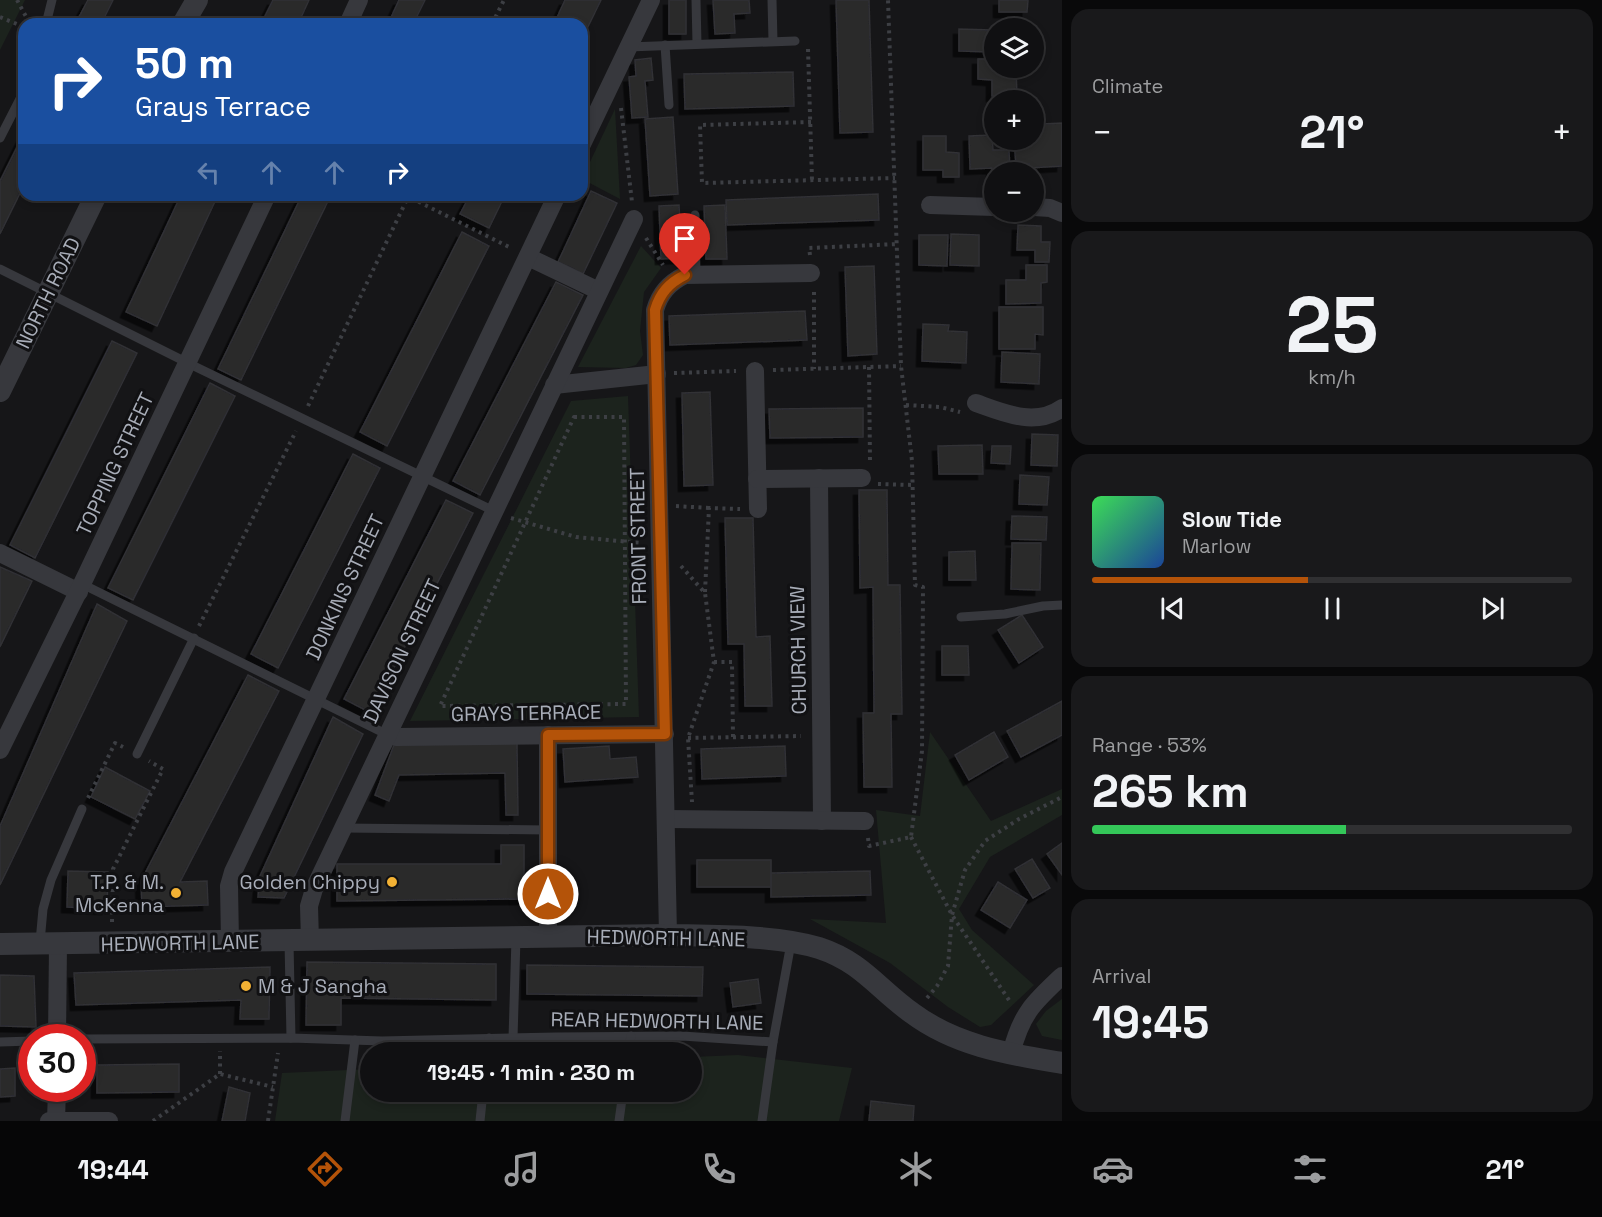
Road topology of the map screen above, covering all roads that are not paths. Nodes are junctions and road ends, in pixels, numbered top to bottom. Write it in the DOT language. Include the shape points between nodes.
graph roads {
  1 [pos="52,0"];
  2 [pos="196,0"];
  3 [pos="359,0"];
  4 [pos="651,0"];
  5 [pos="696,0"];
  6 [pos="772,0"];
  7 [pos="48,18"];
  8 [pos="186,18"];
  9 [pos="351,18"];
  10 [pos="773,41"];
  11 [pos="795,41"];
  12 [pos="698,44"];
  13 [pos="665,45"];
  14 [pos="628,47"];
  15 [pos="18,103"];
  16 [pos="669,105"];
  17 [pos="588,131"];
  18 [pos="0,138"];
  19 [pos="93,201"];
  20 [pos="264,201"];
  21 [pos="555,201"];
  22 [pos="930,205"];
  23 [pos="984,207"];
  24 [pos="1044,208"];
  25 [pos="1062,213"];
  26 [pos="695,215"];
  27 [pos="634,219"];
  28 [pos="528,257"];
  29 [pos="0,269"];
  30 [pos="811,273"];
  31 [pos="696,275"];
  32 [pos="599,291"];
  33 [pos="49,293"];
  34 [pos="188,363"];
  35 [pos="755,371"];
  36 [pos="657,374"];
  37 [pos="554,385"];
  38 [pos="0,391"];
  39 [pos="976,403"];
  40 [pos="1062,408"];
  41 [pos="423,476"];
  42 [pos="866,477"];
  43 [pos="819,478"];
  44 [pos="757,479"];
  45 [pos="758,509"];
  46 [pos="494,511"];
  47 [pos="0,553"];
  48 [pos="81,588"];
  49 [pos="1062,605"];
  50 [pos="961,617"];
  51 [pos="194,638"];
  52 [pos="317,699"];
  53 [pos="665,734"];
  54 [pos="388,735"];
  55 [pos="548,735"];
  56 [pos="0,750"];
  57 [pos="137,754"];
  58 [pos="82,809"];
  59 [pos="666,819"];
  60 [pos="822,821"];
  61 [pos="865,821"];
  62 [pos="343,828"];
  63 [pos="548,830"];
  64 [pos="668,935"];
  65 [pos="516,937"];
  66 [pos="548,937"];
  67 [pos="299,941"];
  68 [pos="230,942"];
  69 [pos="791,943"];
  70 [pos="49,944"];
  71 [pos="0,945"];
  72 [pos="1062,976"];
  73 [pos="56,1024"];
  74 [pos="631,1036"];
  75 [pos="291,1038"];
  76 [pos="489,1038"];
  77 [pos="513,1038"];
  78 [pos="96,1039"];
  79 [pos="355,1040"];
  80 [pos="18,1041"];
  81 [pos="0,1042"];
  82 [pos="488,1042"];
  83 [pos="630,1042"];
  84 [pos="773,1042"];
  85 [pos="1011,1054"];
  86 [pos="1062,1063"];
  87 [pos="57,1102"];
  88 [pos="482,1102"];
  89 [pos="622,1102"];
  90 [pos="56,1120"];
  91 [pos="49,1121"];
  92 [pos="109,1121"];
  93 [pos="345,1121"];
  94 [pos="480,1121"];
  95 [pos="619,1121"];
  96 [pos="762,1121"];
  1 -- 7 [label="lane"];
  2 -- 8 [label="street"];
  3 -- 9 [label="street"];
  4 -- 14 [label="street"];
  5 -- 12 [label="lane"];
  6 -- 10 [label="lane"];
  10 -- 11 [label="lane"];
  10 -- 12 [label="lane"];
  12 -- 13 [label="lane"];
  13 -- 14 [label="lane"];
  13 -- 16 [label="lane"];
  14 -- 17 [label="street"];
  15 -- 18 [label="lane"];
  19 -- 33 [label="street, NORTH ROAD"];
  20 -- 34 [label="street, TOPPING STREET"];
  21 -- 28 [label="street, DONKINS STREET"];
  22 -- 23 [label="street"];
  24 -- 25 [label="street"];
  26 -- 31 [label="lane"];
  27 -- 32 [label="street, DAVISON STREET"];
  28 -- 32 [label="street"];
  28 -- 41 [label="street, DONKINS STREET"];
  29 -- 33 [label="lane"];
  30 -- 31 [label="street"];
  31 -- 36 [label="street, FRONT STREET" via="673,281 658,299"];
  32 -- 37 [label="street, DAVISON STREET"];
  33 -- 34 [label="lane"];
  33 -- 38 [label="street, NORTH ROAD"];
  34 -- 41 [label="lane"];
  34 -- 48 [label="street, TOPPING STREET"];
  35 -- 44 [label="street"];
  36 -- 37 [label="street"];
  36 -- 53 [label="street, FRONT STREET"];
  37 -- 46 [label="street, DAVISON STREET"];
  39 -- 40 [label="street" via="1017,417 1045,416"];
  41 -- 46 [label="lane"];
  41 -- 52 [label="street, DONKINS STREET"];
  42 -- 43 [label="street"];
  43 -- 44 [label="street"];
  43 -- 60 [label="street, CHURCH VIEW"];
  44 -- 45 [label="street"];
  46 -- 54 [label="street, DAVISON STREET"];
  47 -- 48 [label="street"];
  48 -- 51 [label="lane"];
  48 -- 56 [label="street, TOPPING STREET"];
  49 -- 50 [label="lane"];
  51 -- 52 [label="lane"];
  51 -- 57 [label="lane"];
  52 -- 54 [label="lane"];
  52 -- 68 [label="street, DONKINS STREET" via="233,872"];
  53 -- 55 [label="street, GRAYS TERRACE"];
  53 -- 59 [label="street, FRONT STREET"];
  54 -- 55 [label="street, GRAYS TERRACE"];
  54 -- 62 [label="street, DAVISON STREET"];
  55 -- 63 [label="street"];
  58 -- 70 [label="lane" via="51,880 43,909"];
  59 -- 60 [label="street"];
  59 -- 64 [label="street, FRONT STREET"];
  60 -- 61 [label="street"];
  62 -- 63 [label="lane"];
  62 -- 67 [label="street, DAVISON STREET" via="310,899"];
  63 -- 66 [label="street"];
  64 -- 66 [label="street, HEDWORTH LANE"];
  64 -- 69 [label="street, HEDWORTH LANE"];
  65 -- 66 [label="street, HEDWORTH LANE"];
  65 -- 67 [label="street, HEDWORTH LANE"];
  65 -- 77 [label="lane"];
  67 -- 68 [label="street, HEDWORTH LANE"];
  67 -- 75 [label="lane"];
  68 -- 70 [label="street, HEDWORTH LANE"];
  69 -- 84 [label="lane, REAR HEDWORTH LANE"];
  69 -- 85 [label="street, HEDWORTH LANE" via="818,948 864,971 938,1031"];
  70 -- 71 [label="street, HEDWORTH LANE"];
  70 -- 73 [label="street"];
  72 -- 85 [label="street" via="1033,1003 1016,1034"];
  74 -- 77 [label="lane, REAR HEDWORTH LANE"];
  74 -- 83 [label="lane"];
  74 -- 84 [label="lane, REAR HEDWORTH LANE"];
  75 -- 78 [label="lane, REAR HEDWORTH LANE"];
  75 -- 79 [label="lane, REAR HEDWORTH LANE"];
  76 -- 77 [label="lane, REAR HEDWORTH LANE"];
  76 -- 79 [label="lane, REAR HEDWORTH LANE"];
  76 -- 82 [label="lane"];
  79 -- 93 [label="lane"];
  80 -- 81 [label="lane"];
  84 -- 96 [label="lane"];
  85 -- 86 [label="street, HEDWORTH LANE"];
  87 -- 90 [label="street"];
  88 -- 94 [label="lane"];
  89 -- 95 [label="lane"];
  90 -- 91 [label="street"];
  90 -- 92 [label="street"];
}
